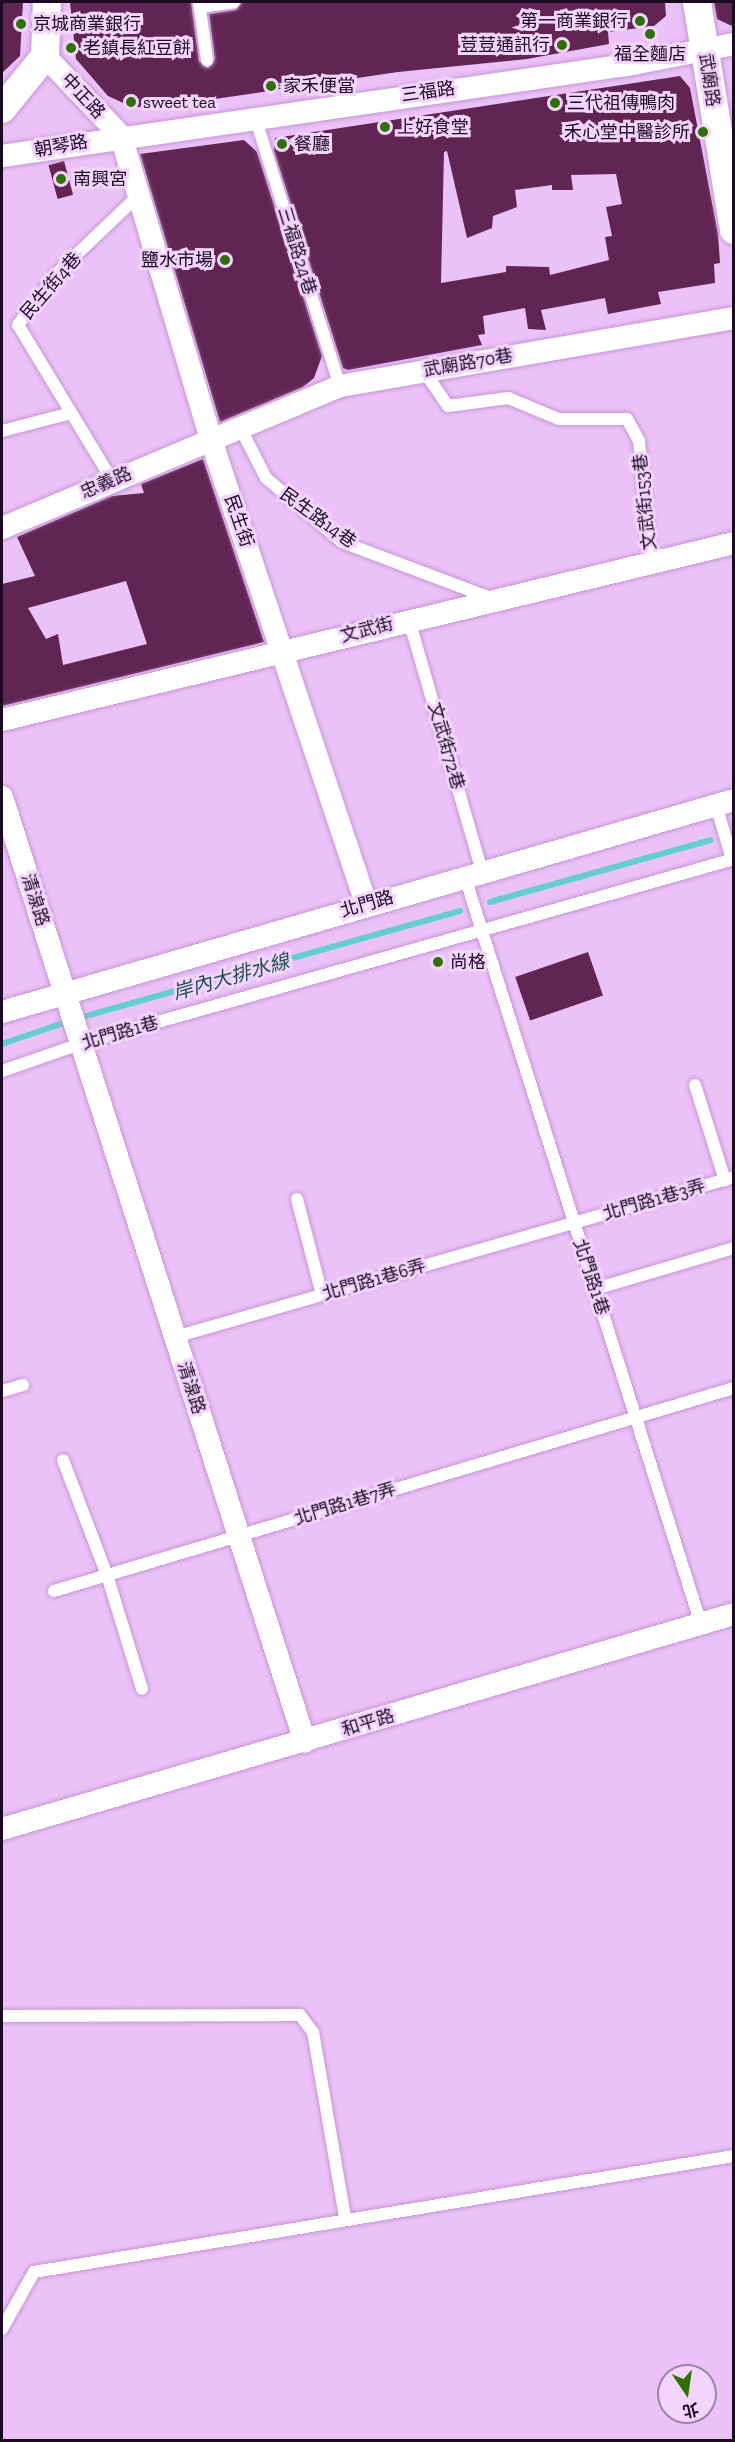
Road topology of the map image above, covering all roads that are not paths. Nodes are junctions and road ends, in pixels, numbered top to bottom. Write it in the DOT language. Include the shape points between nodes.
graph roads {
  1 [pos="47,2"];
  2 [pos="234,2"];
  3 [pos="697,2"];
  4 [pos="200,4"];
  5 [pos="734,44"];
  6 [pos="704,50"];
  7 [pos="45,56"];
  8 [pos="207,60"];
  9 [pos="2,109"];
  10 [pos="255,117"];
  11 [pos="121,136"];
  12 [pos="2,156"];
  13 [pos="138,196"];
  14 [pos="734,230"];
  15 [pos="734,318"];
  16 [pos="424,371"];
  17 [pos="340,386"];
  18 [pos="71,413"];
  19 [pos="240,427"];
  20 [pos="2,431"];
  21 [pos="211,440"];
  22 [pos="112,480"];
  23 [pos="2,528"];
  24 [pos="734,543"];
  25 [pos="651,562"];
  26 [pos="494,600"];
  27 [pos="410,620"];
  28 [pos="283,651"];
  29 [pos="2,720"];
  30 [pos="2,797"];
  31 [pos="725,803"];
  32 [pos="733,859"];
  33 [pos="474,874"];
  34 [pos="366,904"];
  35 [pos="482,930"];
  36 [pos="66,997"];
  37 [pos="2,1012"];
  38 [pos="79,1039"];
  39 [pos="2,1071"];
  40 [pos="696,1085"];
  41 [pos="729,1179"];
  42 [pos="297,1199"];
  43 [pos="574,1223"];
  44 [pos="734,1248"];
  45 [pos="595,1289"];
  46 [pos="322,1295"];
  47 [pos="175,1337"];
  48 [pos="23,1384"];
  49 [pos="734,1388"];
  50 [pos="2,1391"];
  51 [pos="635,1417"];
  52 [pos="63,1460"];
  53 [pos="239,1536"];
  54 [pos="107,1575"];
  55 [pos="54,1591"];
  56 [pos="734,1614"];
  57 [pos="701,1624"];
  58 [pos="142,1689"];
  59 [pos="304,1742"];
  60 [pos="2,1829"];
  61 [pos="2,2016"];
  62 [pos="734,2156"];
  63 [pos="345,2218"];
  64 [pos="2,2329"];
  1 -- 7 [label="street"];
  2 -- 4 [label="lane"];
  3 -- 6 [label="street, 武廟路"];
  4 -- 8 [label="lane"];
  5 -- 6 [label="street, 三福路"];
  6 -- 10 [label="street, 三福路" via="627,65"];
  6 -- 14 [label="street, 武廟路"];
  7 -- 9 [label="street, 中正路"];
  7 -- 11 [label="street, 中正路"];
  10 -- 11 [label="street, 三福路"];
  10 -- 17 [label="lane, 三福路24巷"];
  11 -- 12 [label="street, 朝琴路"];
  11 -- 13 [label="street, 民生街"];
  13 -- 18 [label="lane, 民生街4巷" via="55,275 18,325"];
  13 -- 21 [label="street, 民生街"];
  15 -- 16 [label="street, 武廟路70巷"];
  16 -- 17 [label="street, 武廟路70巷"];
  16 -- 25 [label="lane, 文武街153巷" via="448,406 508,398 559,419 627,419 639,441"];
  17 -- 19 [label="street, 武廟路70巷"];
  18 -- 20 [label="lane"];
  18 -- 22 [label="lane, 民生街4巷"];
  19 -- 21 [label="street, 武廟路70巷"];
  19 -- 26 [label="lane, 民生路14巷" via="266,478 342,542"];
  21 -- 22 [label="street, 忠義路"];
  21 -- 28 [label="street, 民生街"];
  22 -- 23 [label="street, 忠義路"];
  24 -- 25 [label="street, 文武街"];
  25 -- 26 [label="street, 文武街"];
  26 -- 27 [label="street, 文武街"];
  27 -- 28 [label="street, 文武街"];
  27 -- 33 [label="lane, 文武街72巷"];
  28 -- 29 [label="street, 文武街"];
  28 -- 34 [label="street, 民生街"];
  30 -- 36 [label="street, 清湶路"];
  31 -- 32 [label="lane"];
  31 -- 33 [label="street, 北門路"];
  32 -- 35 [label="lane, 北門路1巷"];
  33 -- 34 [label="street, 北門路"];
  33 -- 35 [label="lane, 北門路1巷"];
  34 -- 36 [label="street, 北門路"];
  35 -- 38 [label="lane, 北門路1巷"];
  35 -- 43 [label="lane, 北門路1巷"];
  36 -- 37 [label="street, 北門路"];
  36 -- 38 [label="street, 清湶路"];
  38 -- 39 [label="lane, 北門路1巷"];
  38 -- 47 [label="street, 清湶路"];
  40 -- 41 [label="lane"];
  41 -- 43 [label="lane, 北門路1巷3弄"];
  42 -- 46 [label="lane"];
  43 -- 45 [label="lane, 北門路1巷"];
  43 -- 46 [label="lane, 北門路1巷6弄"];
  44 -- 45 [label="lane"];
  45 -- 51 [label="lane, 北門路1巷"];
  46 -- 47 [label="lane, 北門路1巷6弄"];
  47 -- 53 [label="street, 清湶路"];
  48 -- 50 [label="lane"];
  49 -- 51 [label="lane, 北門路1巷7弄"];
  51 -- 53 [label="lane, 北門路1巷7弄"];
  51 -- 57 [label="lane, 北門路1巷"];
  52 -- 54 [label="lane"];
  53 -- 54 [label="lane, 北門路1巷7弄"];
  53 -- 59 [label="street, 清湶路"];
  54 -- 55 [label="lane, 北門路1巷7弄"];
  54 -- 58 [label="lane"];
  56 -- 57 [label="street, 和平路"];
  57 -- 59 [label="street, 和平路"];
  59 -- 60 [label="street, 和平路"];
  61 -- 63 [label="lane" via="300,2015 313,2032"];
  62 -- 63 [label="lane"];
  63 -- 64 [label="lane" via="34,2272"];
}
